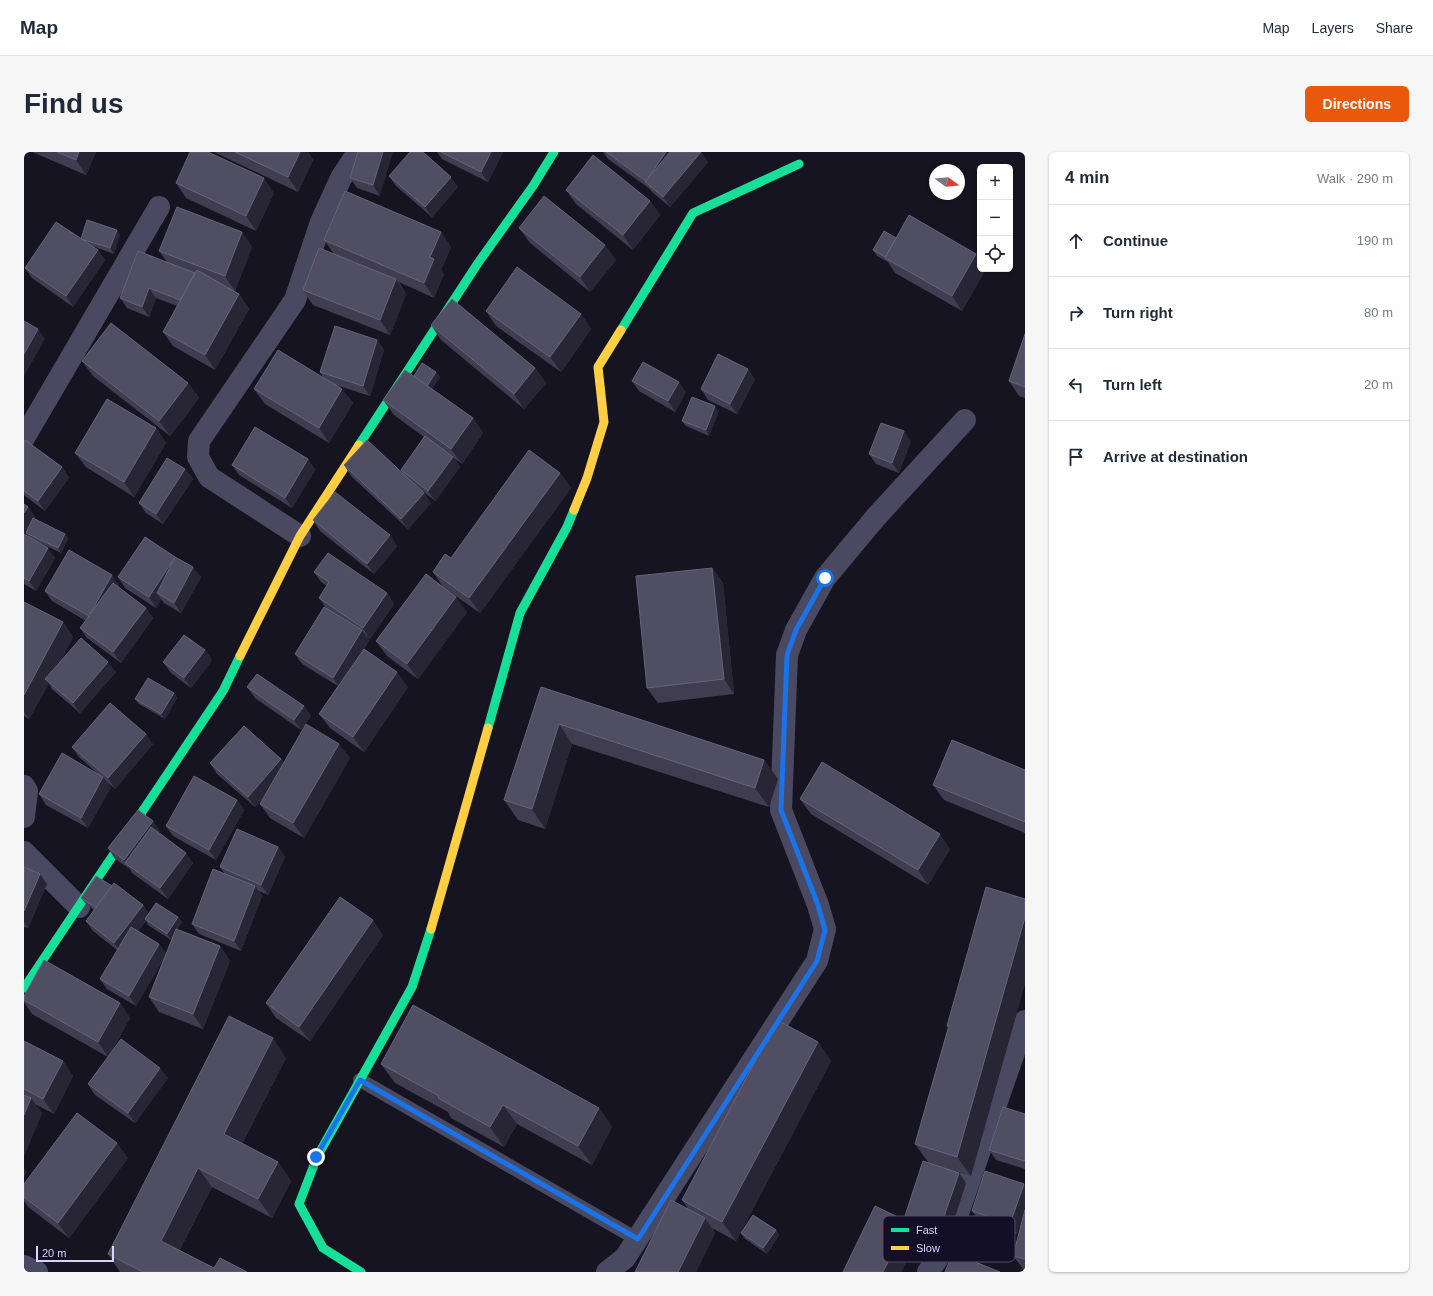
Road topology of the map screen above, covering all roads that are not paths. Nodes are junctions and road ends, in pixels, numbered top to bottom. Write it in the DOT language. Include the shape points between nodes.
graph roads {
  1 [pos="358,152"];
  2 [pos="554,152"];
  3 [pos="799,164"];
  4 [pos="159,207"];
  5 [pos="964,420"];
  6 [pos="24,438"];
  7 [pos="300,536"];
  8 [pos="24,786"];
  9 [pos="24,818"];
  10 [pos="24,852"];
  11 [pos="78,907"];
  12 [pos="24,988"];
  13 [pos="1025,1021"];
  14 [pos="360,1080"];
  15 [pos="957,1216"];
  16 [pos="638,1239"];
  17 [pos="935,1262"];
  18 [pos="24,1266"];
  19 [pos="37,1272"];
  20 [pos="361,1272"];
  21 [pos="607,1272"];
  22 [pos="928,1272"];
  1 -- 7 [label="street" via="341,178 322,222 296,300 199,441 198,457 209,477"];
  2 -- 7 [label="street" via="534,186 478,262"];
  3 -- 14 [label="street" via="693,213 598,367 604,422 587,478 567,527 520,613 427,944 412,987"];
  4 -- 6 [label="street"];
  5 -- 16 [label="street" via="876,517 825,578 796,630 787,655 781,810 818,905 825,930 819,955"];
  7 -- 11 [label="street" via="223,691"];
  8 -- 9 [label="street" via="27,791"];
  10 -- 11 [label="street"];
  11 -- 12 [label="street"];
  13 -- 15 [label="street"];
  14 -- 16 [label="lane"];
  14 -- 20 [label="street" via="316,1157 299,1204 323,1248"];
  16 -- 21 [label="street" via="625,1258"];
  17 -- 22 [label="street"];
  18 -- 19 [label="street"];
}
